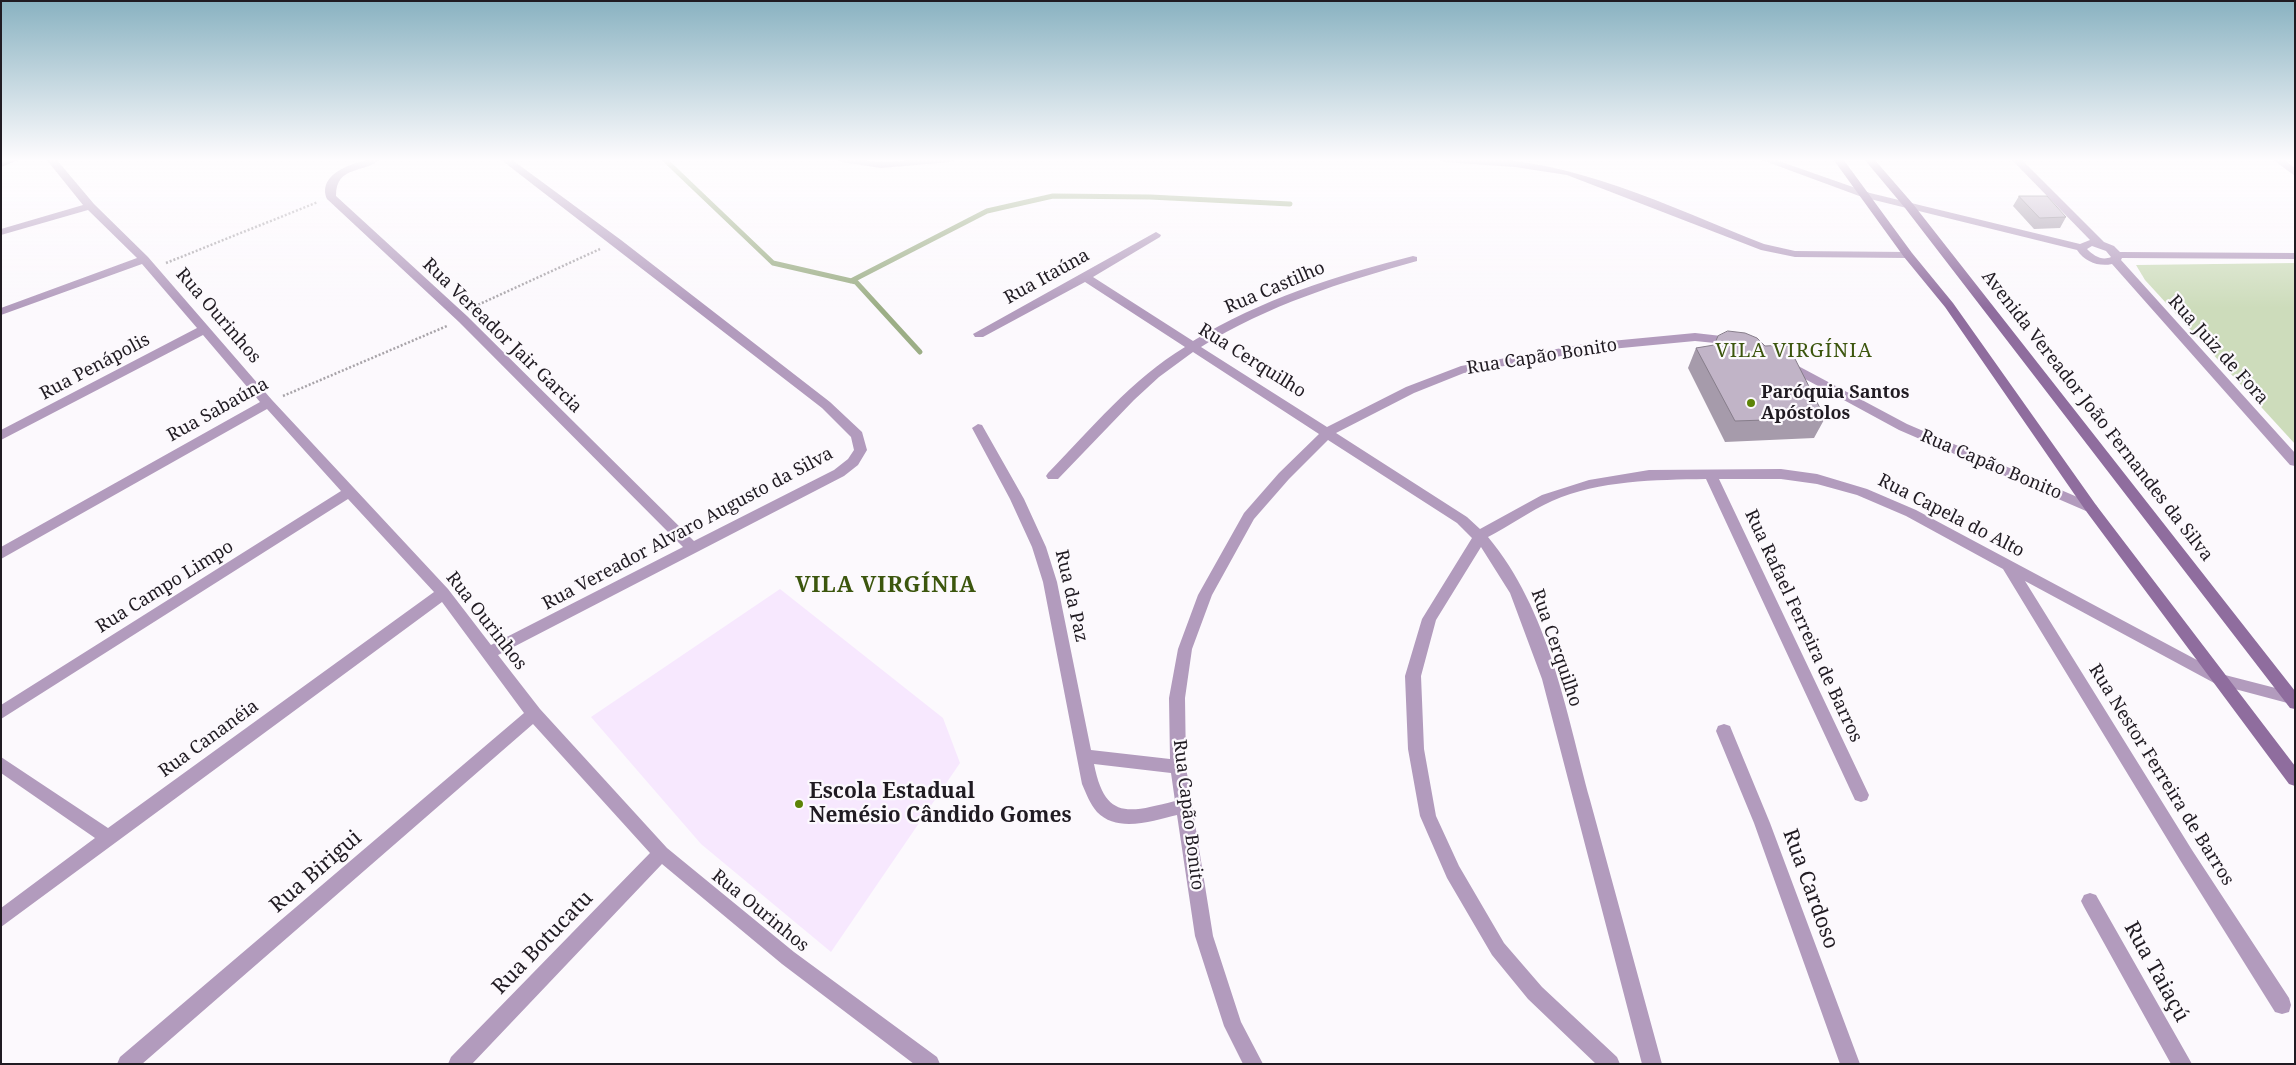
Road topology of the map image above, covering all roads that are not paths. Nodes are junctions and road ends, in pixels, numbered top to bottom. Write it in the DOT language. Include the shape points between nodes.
graph roads {
  1 [pos="81,209"];
  2 [pos="93,209"];
  3 [pos="344,209"];
  4 [pos="572,209"];
  5 [pos="1664,209"];
  6 [pos="1875,209"];
  7 [pos="1911,209"];
  8 [pos="1920,209"];
  9 [pos="2065,209"];
  10 [pos="1,232"];
  11 [pos="1156,235"];
  12 [pos="2101,245"];
  13 [pos="2082,248"];
  14 [pos="1908,256"];
  15 [pos="2295,256"];
  16 [pos="2116,258"];
  17 [pos="1413,260"];
  18 [pos="148,264"];
  19 [pos="1085,278"];
  20 [pos="1,312"];
  21 [pos="206,329"];
  22 [pos="979,334"];
  23 [pos="1747,344"];
  24 [pos="1193,346"];
  25 [pos="1776,358"];
  26 [pos="268,402"];
  27 [pos="978,428"];
  28 [pos="1328,432"];
  29 [pos="1,436"];
  30 [pos="2295,462"];
  31 [pos="1710,473"];
  32 [pos="1053,476"];
  33 [pos="350,492"];
  34 [pos="2091,508"];
  35 [pos="1481,535"];
  36 [pos="693,549"];
  37 [pos="1,554"];
  38 [pos="2007,564"];
  39 [pos="443,593"];
  40 [pos="487,654"];
  41 [pos="2221,680"];
  42 [pos="2294,700"];
  43 [pos="1,713"];
  44 [pos="534,714"];
  45 [pos="1724,731"];
  46 [pos="1086,756"];
  47 [pos="1,764"];
  48 [pos="1178,767"];
  49 [pos="2295,779"];
  50 [pos="1861,795"];
  51 [pos="1184,806"];
  52 [pos="108,838"];
  53 [pos="661,853"];
  54 [pos="2090,901"];
  55 [pos="1,919"];
  56 [pos="2282,1005"];
  57 [pos="126,1064"];
  58 [pos="458,1064"];
  59 [pos="930,1064"];
  60 [pos="1252,1064"];
  61 [pos="1610,1064"];
  62 [pos="1652,1064"];
  63 [pos="1850,1064"];
  64 [pos="2182,1064"];
  1 -- 10 [label="street"];
  2 -- 18 [label="street, Rua Ourinhos"];
  3 -- 36 [label="street, Rua Vereador Jair Garcia" via="460,317"];
  4 -- 36 [label="street, Rua Vereador Alvaro Augusto da Silva" via="826,405 858,435 861,450 853,462 839,473"];
  5 -- 14 [label="street" via="1761,247 1796,254"];
  6 -- 14 [label="main road"];
  7 -- 42 [label="main road, Avenida Vereador João Fernandes da Silva"];
  8 -- 13 [label="street"];
  9 -- 12 [label="street"];
  11 -- 19 [label="street, Rua Itaúna"];
  12 -- 13 [label="street" via="2085,244"];
  12 -- 16 [label="street, Rua Juiz de Fora" via="2112,249"];
  13 -- 16 [label="street" via="2095,259"];
  14 -- 34 [label="main road" via="1949,305"];
  15 -- 16 [label="street"];
  16 -- 30 [label="street, Rua Juiz de Fora"];
  17 -- 24 [label="street, Rua Castilho" via="1351,276 1275,304"];
  18 -- 20 [label="street"];
  18 -- 21 [label="street, Rua Ourinhos"];
  19 -- 22 [label="street, Rua Itaúna"];
  19 -- 24 [label="street, Rua Cerquilho"];
  21 -- 26 [label="street, Rua Ourinhos"];
  21 -- 29 [label="street, Rua Penápolis"];
  23 -- 28 [label="street, Rua Capão Bonito" via="1725,338 1695,337 1590,347 1503,361 1461,370 1410,390"];
  24 -- 28 [label="street, Rua Cerquilho"];
  24 -- 32 [label="street, Rua Castilho" via="1155,374"];
  25 -- 34 [label="street, Rua Capão Bonito" via="1903,427"];
  26 -- 33 [label="street, Rua Ourinhos"];
  26 -- 37 [label="street, Rua Sabaúna"];
  27 -- 46 [label="street, Rua da Paz" via="1039,547 1050,582"];
  28 -- 35 [label="street, Rua Cerquilho"];
  28 -- 48 [label="street, Rua Capão Bonito" via="1249,516 1205,595 1185,649 1178,690"];
  31 -- 35 [label="street, Rua Capela do Alto" via="1649,475 1589,485 1548,498"];
  31 -- 38 [label="street, Rua Capela do Alto" via="1781,474 1817,479 1862,492 1911,513"];
  31 -- 50 [label="street, Rua Rafael Ferreira de Barros"];
  33 -- 39 [label="street, Rua Ourinhos"];
  33 -- 43 [label="street, Rua Campo Limpo"];
  34 -- 41 [label="main road"];
  35 -- 61 [label="street, Rua Capela do Alto" via="1429,619 1413,676 1416,749 1428,816 1453,872 1498,949 1535,994"];
  35 -- 62 [label="street, Rua Cerquilho" via="1510,576 1529,616 1550,679"];
  36 -- 40 [label="street, Rua Vereador Alvaro Augusto da Silva"];
  38 -- 41 [label="street, Rua Capela do Alto"];
  38 -- 56 [label="street, Rua Nestor Ferreira de Barros"];
  39 -- 40 [label="street, Rua Ourinhos"];
  39 -- 52 [label="street, Rua Cananéia"];
  40 -- 44 [label="street, Rua Ourinhos"];
  41 -- 42 [label="street, Avenida Vereador João Fernandes da Silva"];
  41 -- 49 [label="main road"];
  44 -- 53 [label="street, Rua Ourinhos"];
  44 -- 57 [label="street, Rua Birigui"];
  45 -- 63 [label="street, Rua Cardoso" via="1762,823"];
  46 -- 48 [label="street"];
  46 -- 51 [label="street, Rua da Paz" via="1090,784 1099,802 1110,812 1141,815"];
  47 -- 52 [label="street"];
  48 -- 51 [label="street, Rua Capão Bonito"];
  51 -- 60 [label="street, Rua Capão Bonito" via="1204,936 1233,1026"];
  52 -- 55 [label="street, Rua Cananéia"];
  53 -- 58 [label="street, Rua Botucatu"];
  53 -- 59 [label="street, Rua Ourinhos" via="788,958"];
  54 -- 64 [label="street, Rua Taiaçú"];
}
